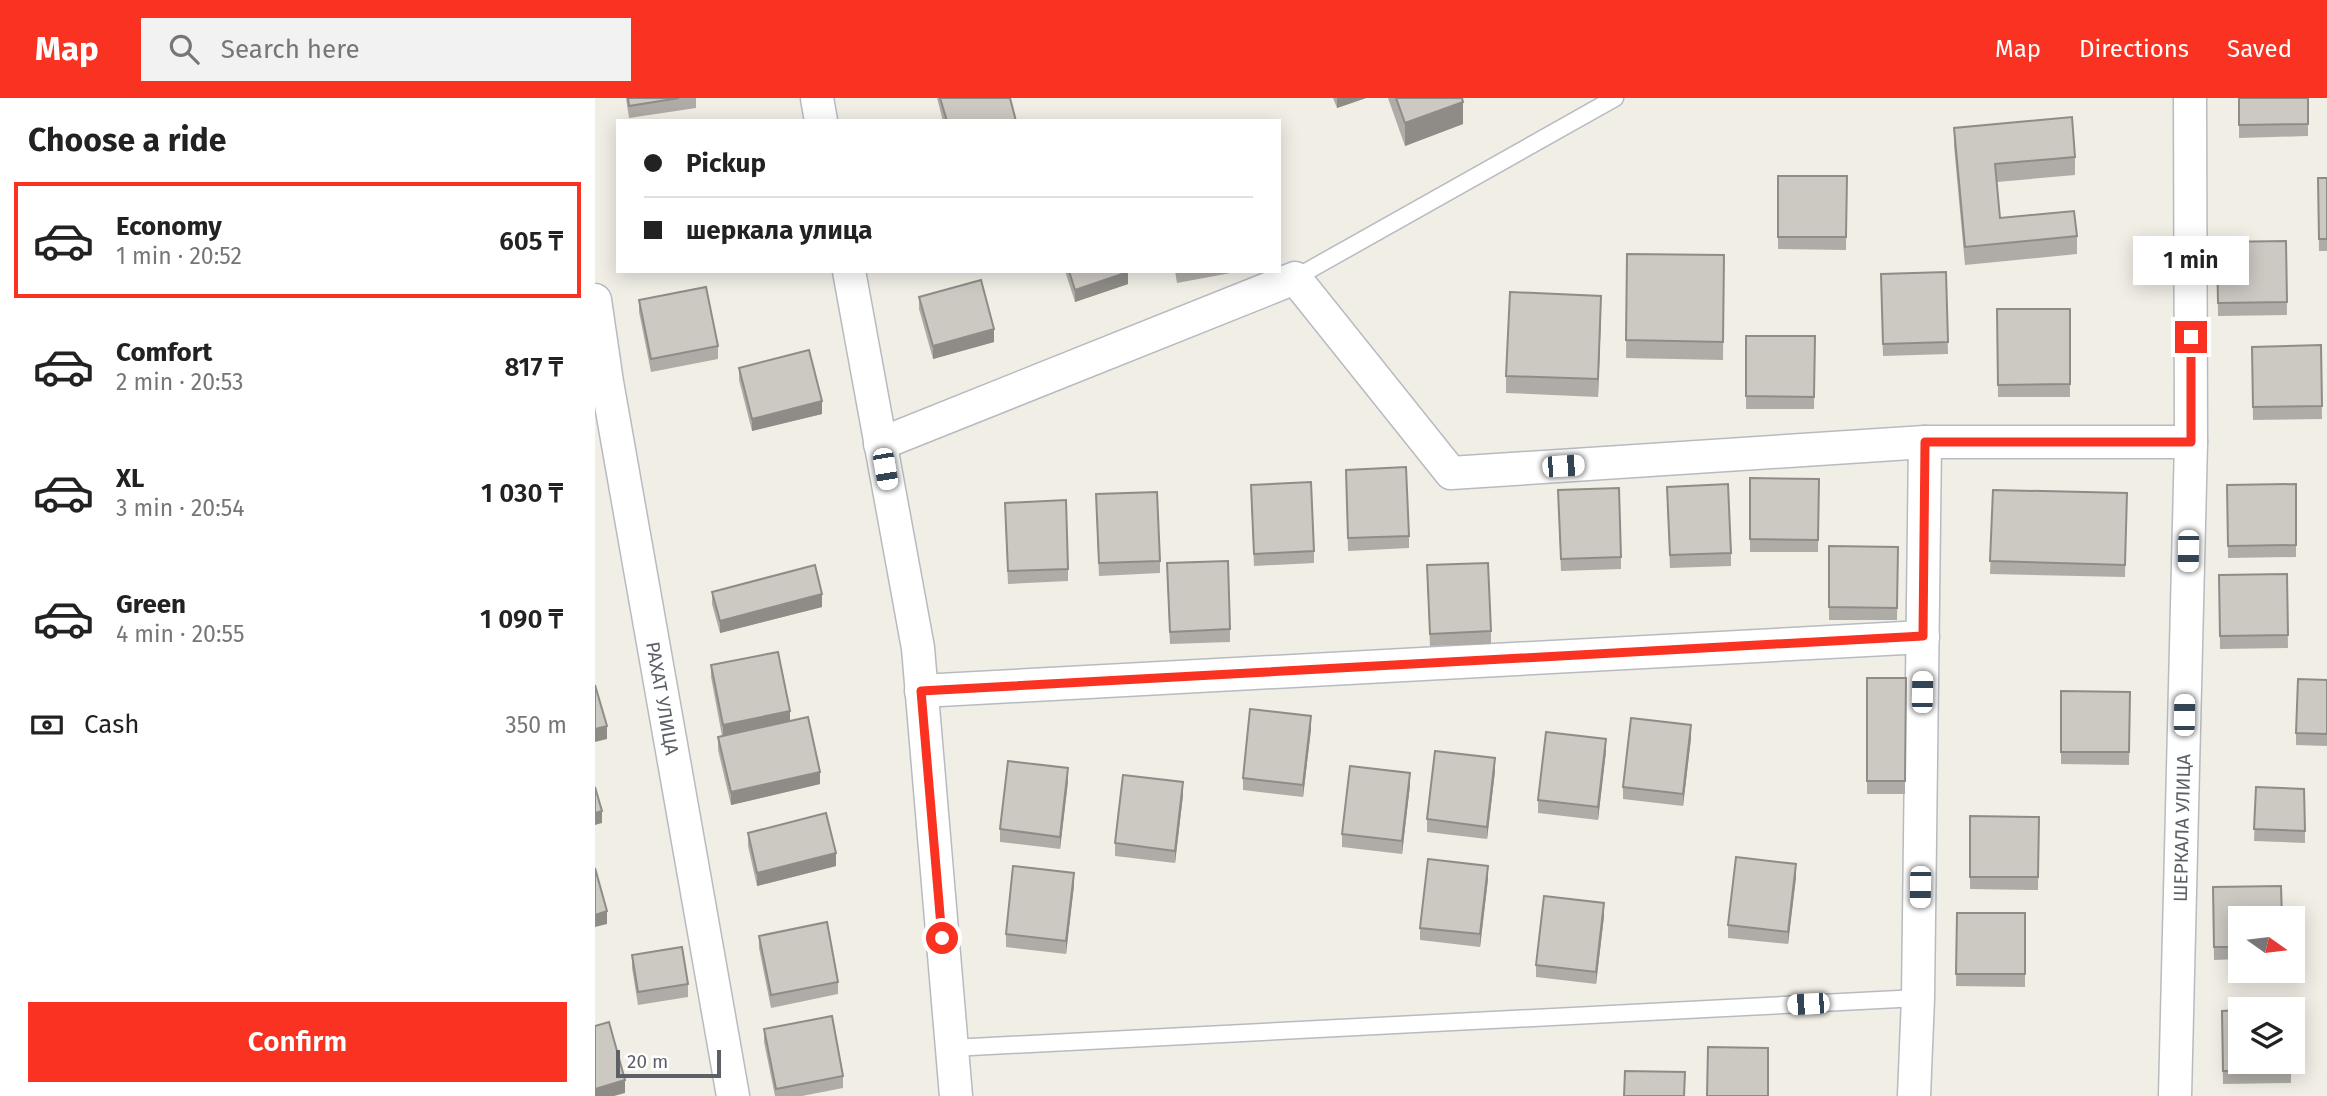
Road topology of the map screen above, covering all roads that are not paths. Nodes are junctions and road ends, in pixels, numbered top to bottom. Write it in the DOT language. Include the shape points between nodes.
graph roads {
  1 [pos="817,98"];
  2 [pos="1615,98"];
  3 [pos="2190,98"];
  4 [pos="821,119"];
  5 [pos="849,273"];
  6 [pos="1295,278"];
  7 [pos="595,300"];
  8 [pos="1925,442"];
  9 [pos="2191,442"];
  10 [pos="880,444"];
  11 [pos="1923,636"];
  12 [pos="921,691"];
  13 [pos="1918,998"];
  14 [pos="952,1048"];
  15 [pos="733,1096"];
  16 [pos="956,1096"];
  17 [pos="1914,1096"];
  18 [pos="2175,1096"];
  1 -- 4 [label="street"];
  2 -- 6 [label="lane"];
  3 -- 9 [label="street, ШЕРКАЛА УЛИЦА"];
  5 -- 10 [label="street"];
  6 -- 8 [label="street" via="1451,473"];
  6 -- 10 [label="street"];
  7 -- 15 [label="street, РАХАТ УЛИЦА"];
  8 -- 9 [label="street"];
  8 -- 11 [label="street"];
  9 -- 18 [label="street, ШЕРКАЛА УЛИЦА"];
  10 -- 12 [label="street" via="918,648"];
  11 -- 12 [label="street"];
  11 -- 13 [label="street"];
  12 -- 14 [label="street"];
  13 -- 14 [label="lane"];
  13 -- 17 [label="street"];
  14 -- 16 [label="street"];
}
